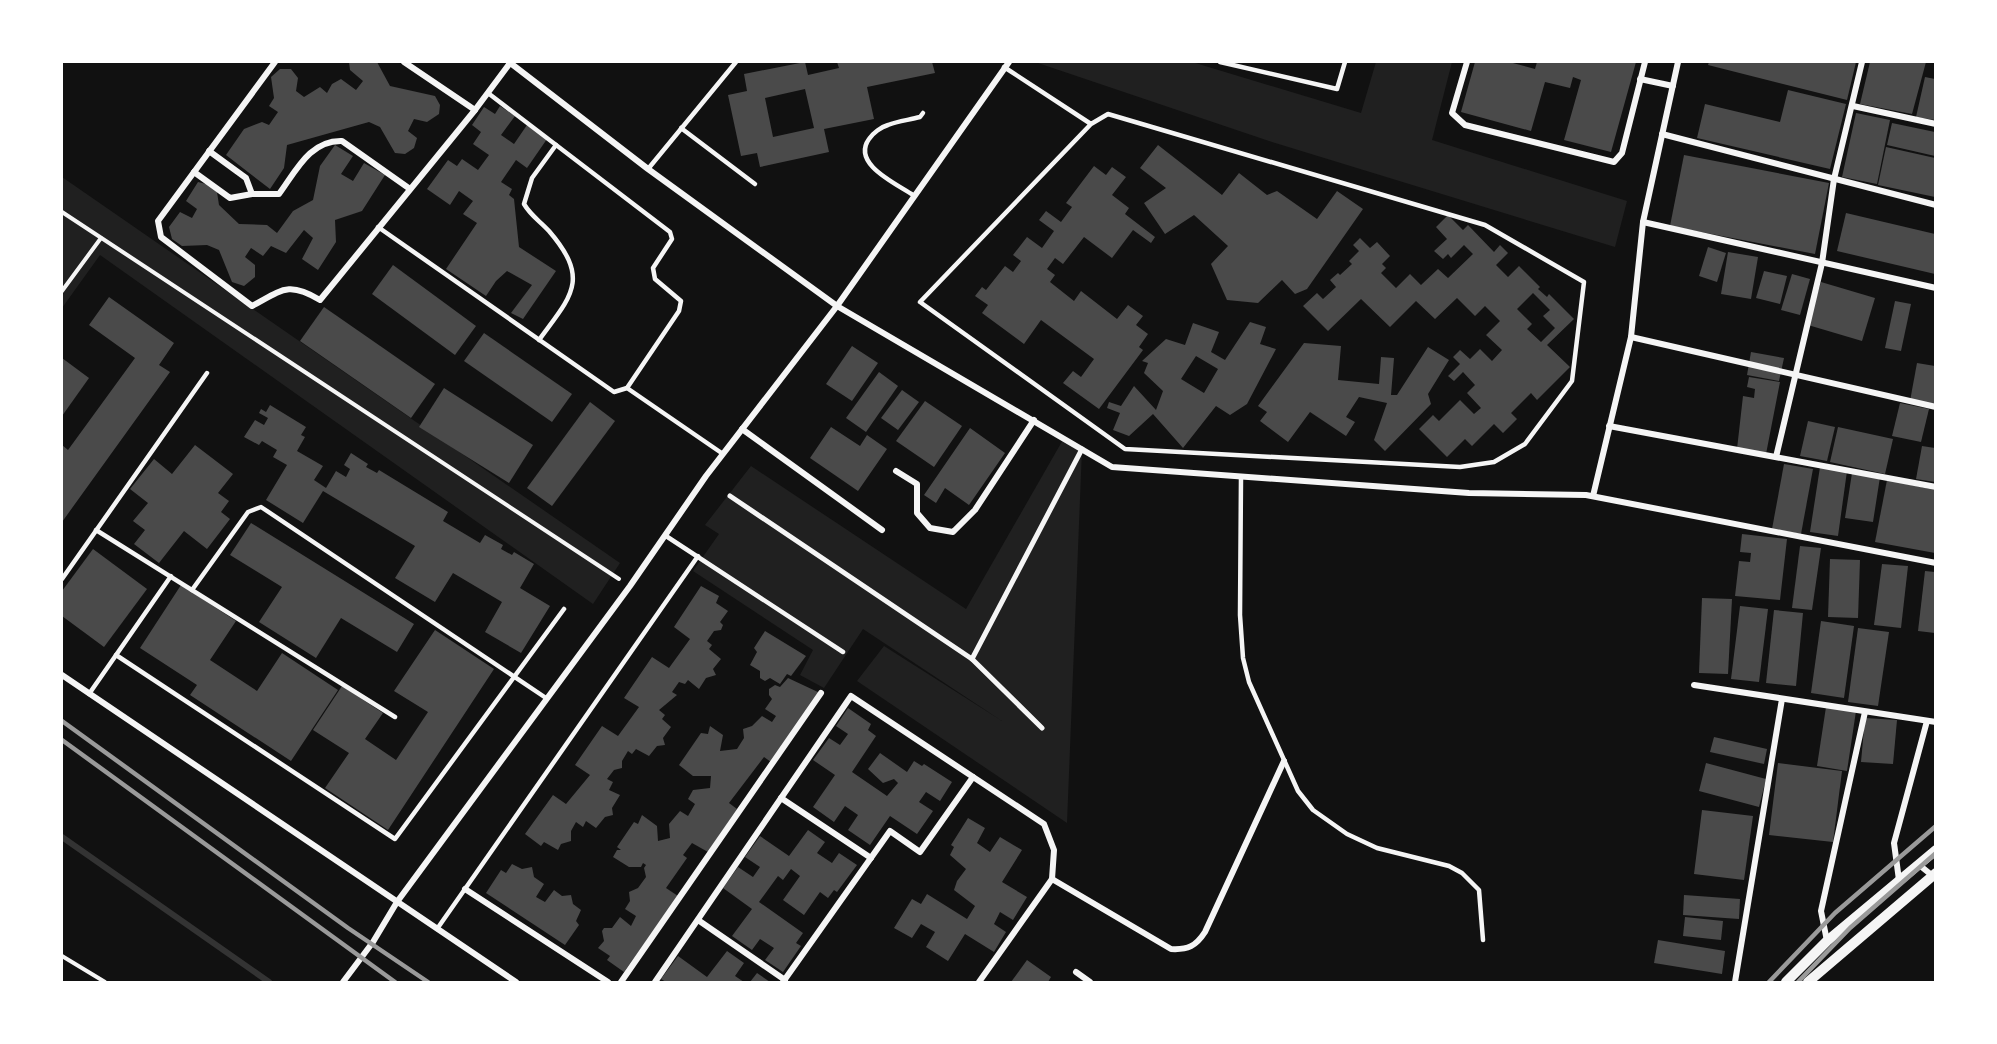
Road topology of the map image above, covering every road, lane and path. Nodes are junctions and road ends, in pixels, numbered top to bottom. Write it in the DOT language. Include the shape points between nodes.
graph roads {
  1 [pos="275,62"];
  2 [pos="404,62"];
  3 [pos="510,62"];
  4 [pos="736,62"];
  5 [pos="1220,62"];
  6 [pos="1345,62"];
  7 [pos="1467,62"];
  8 [pos="1645,62"];
  9 [pos="1678,62"];
  10 [pos="1862,62"];
  11 [pos="1006,64"];
  12 [pos="1640,79"];
  13 [pos="1673,86"];
  14 [pos="488,93"];
  15 [pos="1852,106"];
  16 [pos="475,110"];
  17 [pos="924,113"];
  18 [pos="1091,124"];
  19 [pos="1935,124"];
  20 [pos="681,128"];
  21 [pos="1662,134"];
  22 [pos="556,145"];
  23 [pos="209,151"];
  24 [pos="648,169"];
  25 [pos="194,172"];
  26 [pos="1833,179"];
  27 [pos="755,184"];
  28 [pos="410,189"];
  29 [pos="252,194"];
  30 [pos="913,195"];
  31 [pos="1935,205"];
  32 [pos="62,212"];
  33 [pos="1643,222"];
  34 [pos="378,227"];
  35 [pos="101,238"];
  36 [pos="1822,264"];
  37 [pos="1935,288"];
  38 [pos="62,291"];
  39 [pos="837,306"];
  40 [pos="1631,338"];
  41 [pos="539,340"];
  42 [pos="207,373"];
  43 [pos="1795,375"];
  44 [pos="627,388"];
  45 [pos="1935,407"];
  46 [pos="1034,420"];
  47 [pos="1609,426"];
  48 [pos="742,429"];
  49 [pos="1082,449"];
  50 [pos="723,454"];
  51 [pos="1776,457"];
  52 [pos="896,471"];
  53 [pos="1241,477"];
  54 [pos="1935,487"];
  55 [pos="730,495"];
  56 [pos="1593,496"];
  57 [pos="96,530"];
  58 [pos="882,530"];
  59 [pos="666,536"];
  60 [pos="698,556"];
  61 [pos="1935,563"];
  62 [pos="171,576"];
  63 [pos="62,579"];
  64 [pos="630,586"];
  65 [pos="192,590"];
  66 [pos="564,609"];
  67 [pos="843,652"];
  68 [pos="116,655"];
  69 [pos="972,659"];
  70 [pos="62,675"];
  71 [pos="513,678"];
  72 [pos="1694,685"];
  73 [pos="821,693"];
  74 [pos="89,694"];
  75 [pos="546,698"];
  76 [pos="1782,699"];
  77 [pos="1865,712"];
  78 [pos="395,717"];
  79 [pos="1927,721"];
  80 [pos="1935,722"];
  81 [pos="1042,728"];
  82 [pos="1284,761"];
  83 [pos="973,777"];
  84 [pos="781,798"];
  85 [pos="1935,850"];
  86 [pos="871,858"];
  87 [pos="1918,864"];
  88 [pos="1934,876"];
  89 [pos="1052,879"];
  90 [pos="1899,880"];
  91 [pos="465,889"];
  92 [pos="397,903"];
  93 [pos="698,920"];
  94 [pos="437,929"];
  95 [pos="1483,940"];
  96 [pos="1827,941"];
  97 [pos="62,956"];
  98 [pos="1076,972"];
  99 [pos="784,981"];
  100 [pos="105,982"];
  101 [pos="343,982"];
  102 [pos="516,982"];
  103 [pos="608,982"];
  104 [pos="621,982"];
  105 [pos="655,982"];
  106 [pos="979,982"];
  107 [pos="1090,982"];
  108 [pos="1735,982"];
  109 [pos="1786,982"];
  110 [pos="1808,982"];
  1 -- 23 [label="street"];
  2 -- 16 [label="street"];
  3 -- 14 [label="street"];
  3 -- 24 [label="street"];
  4 -- 20 [label="lane"];
  5 -- 6 [label="lane" via="1337,89"];
  7 -- 12 [label="street" via="1452,112 1465,125 1614,162 1622,153"];
  8 -- 12 [label="street"];
  9 -- 13 [label="street"];
  10 -- 15 [label="street"];
  11 -- 18 [label="lane"];
  11 -- 30 [label="street"];
  12 -- 13 [label="street"];
  13 -- 21 [label="street"];
  14 -- 16 [label="street"];
  14 -- 22 [label="lane"];
  15 -- 19 [label="street"];
  15 -- 26 [label="street"];
  16 -- 28 [label="street"];
  17 -- 30 [label="lane" via="878,130 865,150 872,167"];
  18 -- 18 [label="lane" via="1108,114 1485,225 1584,282 1572,381 1525,444 1494,462 1482,464 1460,467 1125,449 920,302"];
  20 -- 24 [label="lane"];
  20 -- 27 [label="lane"];
  21 -- 26 [label="street"];
  21 -- 33 [label="street"];
  22 -- 41 [label="lane" via="531,178 524,204 564,250 573,284 571,296"];
  22 -- 44 [label="lane" via="670,232 672,239 652,268 655,279 681,301 679,311"];
  23 -- 25 [label="street"];
  23 -- 29 [label="street" via="246,178"];
  24 -- 39 [label="street"];
  25 -- 29 [label="street" via="230,198"];
  25 -- 34 [label="street" via="159,221 161,237 252,306 288,289 301,289 320,300"];
  26 -- 31 [label="street"];
  26 -- 36 [label="street"];
  28 -- 29 [label="street" via="342,141 332,141 310,151 279,194"];
  28 -- 34 [label="street"];
  30 -- 39 [label="street"];
  32 -- 35 [label="path"];
  33 -- 36 [label="street"];
  33 -- 40 [label="street"];
  34 -- 41 [label="lane"];
  35 -- 38 [label="path"];
  35 -- 64 [label="path"];
  36 -- 37 [label="street"];
  36 -- 43 [label="street"];
  39 -- 46 [label="street"];
  39 -- 48 [label="street"];
  40 -- 43 [label="street"];
  40 -- 47 [label="street"];
  41 -- 44 [label="lane" via="614,392"];
  42 -- 57 [label="lane"];
  43 -- 45 [label="street"];
  43 -- 51 [label="street"];
  44 -- 50 [label="lane"];
  46 -- 49 [label="street"];
  46 -- 52 [label="street" via="975,510 953,532 930,528 917,513 917,484"];
  47 -- 51 [label="street"];
  47 -- 56 [label="street"];
  48 -- 50 [label="street"];
  48 -- 58 [label="street"];
  49 -- 53 [label="street" via="1112,466"];
  49 -- 69 [label="street"];
  50 -- 59 [label="street"];
  51 -- 54 [label="street"];
  53 -- 56 [label="street" via="1468,493"];
  53 -- 82 [label="lane" via="1243,658 1249,682"];
  55 -- 69 [label="street"];
  56 -- 61 [label="street"];
  57 -- 62 [label="lane"];
  57 -- 63 [label="lane"];
  59 -- 60 [label="lane"];
  59 -- 64 [label="street"];
  60 -- 67 [label="lane"];
  60 -- 91 [label="lane"];
  62 -- 65 [label="lane"];
  62 -- 68 [label="lane"];
  64 -- 75 [label="street"];
  65 -- 71 [label="lane" via="248,512 261,507"];
  65 -- 78 [label="lane"];
  66 -- 71 [label="lane"];
  68 -- 71 [label="lane" via="394,839"];
  68 -- 74 [label="lane"];
  69 -- 81 [label="street"];
  70 -- 74 [label="street"];
  71 -- 75 [label="lane"];
  72 -- 76 [label="street"];
  73 -- 104 [label="street"];
  74 -- 92 [label="street"];
  75 -- 92 [label="street"];
  76 -- 77 [label="street"];
  76 -- 108 [label="street"];
  77 -- 79 [label="street"];
  77 -- 96 [label="street" via="1821,911"];
  79 -- 80 [label="street"];
  79 -- 90 [label="street" via="1894,843"];
  82 -- 89 [label="street" via="1197,944 1171,949"];
  82 -- 95 [label="lane" via="1298,791 1313,810 1347,834 1377,848 1449,866 1472,881 1479,890"];
  83 -- 84 [label="street" via="851,696"];
  83 -- 86 [label="street" via="920,852 890,831"];
  83 -- 89 [label="street" via="1044,824 1054,850"];
  84 -- 86 [label="street"];
  84 -- 93 [label="street"];
  85 -- 87 [label="street"];
  86 -- 99 [label="street"];
  87 -- 88 [label="street"];
  87 -- 90 [label="street"];
  88 -- 110 [label="street"];
  89 -- 106 [label="street"];
  90 -- 96 [label="street"];
  91 -- 94 [label="lane"];
  91 -- 103 [label="street"];
  92 -- 94 [label="street"];
  92 -- 101 [label="street"];
  93 -- 99 [label="street"];
  93 -- 105 [label="street"];
  94 -- 102 [label="street"];
  96 -- 109 [label="street"];
  97 -- 100 [label="path"];
  98 -- 107 [label="street"];
}
